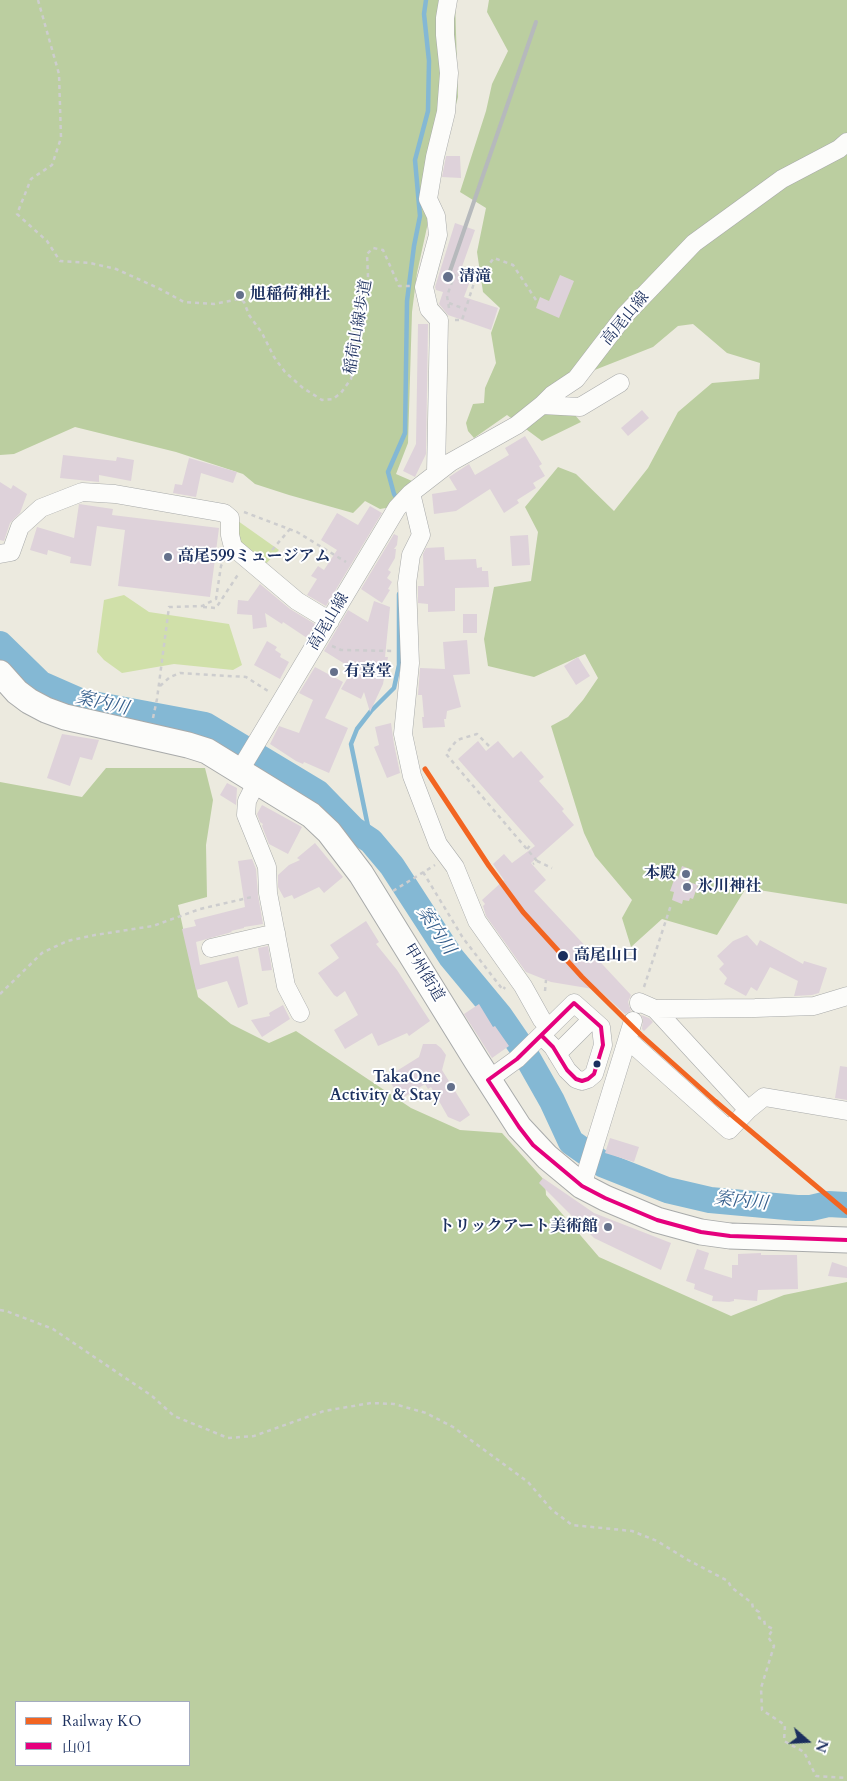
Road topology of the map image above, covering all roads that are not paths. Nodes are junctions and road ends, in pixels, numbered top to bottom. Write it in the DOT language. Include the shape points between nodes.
graph roads {
  1 [pos="448,0"];
  2 [pos="847,142"];
  3 [pos="620,382"];
  4 [pos="542,405"];
  5 [pos="436,473"];
  6 [pos="405,500"];
  7 [pos="0,554"];
  8 [pos="330,621"];
  9 [pos="0,673"];
  10 [pos="8,693"];
  11 [pos="247,768"];
  12 [pos="276,933"];
  13 [pos="210,948"];
  14 [pos="847,996"];
  15 [pos="300,1012"];
  16 [pos="592,1019"];
  17 [pos="633,1021"];
  18 [pos="541,1032"];
  19 [pos="628,1040"];
  20 [pos="557,1054"];
  21 [pos="488,1080"];
  22 [pos="748,1110"];
  23 [pos="847,1111"];
  24 [pos="584,1179"];
  25 [pos="847,1240"];
  1 -- 5 [label="street" via="445,18 449,73 446,112 428,199 436,216 438,235 424,287 429,309 439,320"];
  2 -- 4 [label="street, 高尾山線" via="782,179 694,243 625,316 576,379"];
  3 -- 4 [label="street" via="580,407"];
  4 -- 5 [label="street, 高尾山線" via="517,425"];
  5 -- 6 [label="street, 高尾山線"];
  6 -- 8 [label="street, 高尾山線"];
  6 -- 18 [label="street" via="421,535 411,555 407,583 410,663 404,734 412,776 438,844 454,867 477,922 524,986"];
  7 -- 8 [label="street" via="11,552 20,527 41,508 82,492 224,513 230,518 234,546 296,601"];
  8 -- 11 [label="street, 高尾山線" via="260,736"];
  9 -- 10 [label="highway, 甲州街道"];
  10 -- 11 [label="highway, 甲州街道" via="56,714 188,745"];
  11 -- 12 [label="street, 高尾山線" via="246,815 267,867 268,893"];
  11 -- 21 [label="highway, 甲州街道" via="311,815 335,839 361,874"];
  12 -- 13 [label="street"];
  12 -- 15 [label="street, 高尾山線" via="286,986"];
  14 -- 22 [label="street" via="814,1006 644,1005"];
  16 -- 18 [label="street" via="574,1003"];
  16 -- 20 [label="street"];
  16 -- 20 [label="street" via="601,1027 603,1035 594,1074 582,1081 576,1079"];
  17 -- 19 [label="street"];
  18 -- 20 [label="street"];
  18 -- 21 [label="street" via="517,1059"];
  19 -- 22 [label="street" via="729,1130"];
  19 -- 24 [label="street"];
  21 -- 24 [label="highway, 甲州街道" via="533,1144"];
  22 -- 23 [label="street" via="764,1097"];
  24 -- 25 [label="highway, 甲州街道" via="605,1198 657,1220 701,1232"];
}
